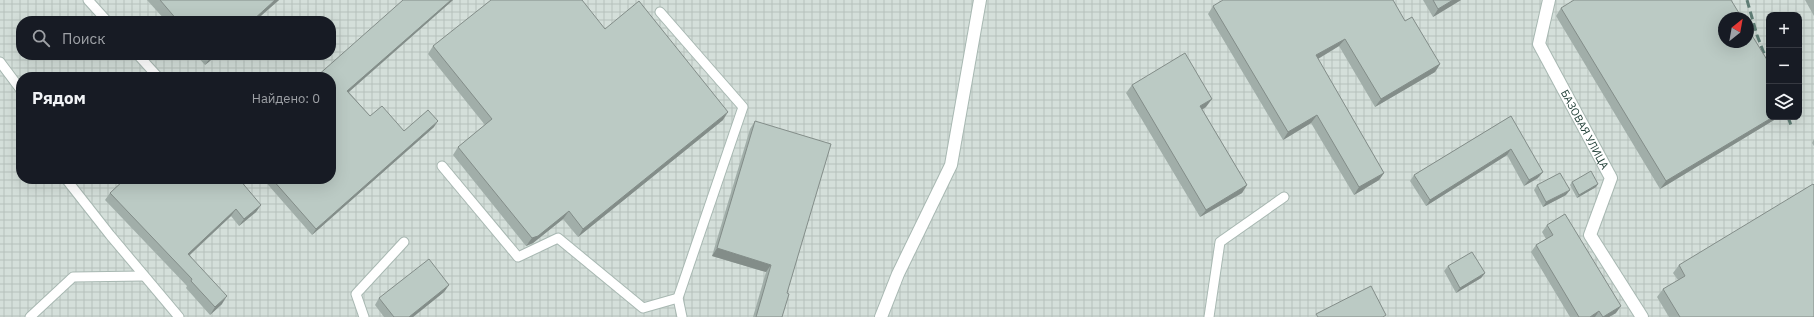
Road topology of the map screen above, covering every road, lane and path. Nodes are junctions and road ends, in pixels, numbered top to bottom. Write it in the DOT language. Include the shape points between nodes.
graph roads {
  1 [pos="88,0"];
  2 [pos="980,0"];
  3 [pos="1549,0"];
  4 [pos="660,12"];
  5 [pos="102,16"];
  6 [pos="143,60"];
  7 [pos="0,62"];
  8 [pos="153,72"];
  9 [pos="16,83"];
  10 [pos="442,166"];
  11 [pos="70,184"];
  12 [pos="1284,197"];
  13 [pos="404,242"];
  14 [pos="144,276"];
  15 [pos="678,298"];
  16 [pos="30,317"];
  17 [pos="179,317"];
  18 [pos="364,317"];
  19 [pos="682,317"];
  20 [pos="881,317"];
  21 [pos="1209,317"];
  22 [pos="1642,317"];
  1 -- 5 [label="lane"];
  2 -- 20 [label="street" via="951,165 898,274"];
  3 -- 22 [label="street, БАЗОВАЯ УЛИЦА" via="1540,44 1611,178 1590,235"];
  4 -- 15 [label="lane" via="743,107"];
  6 -- 8 [label="lane"];
  7 -- 9 [label="lane"];
  10 -- 15 [label="lane" via="518,257 558,238 643,308"];
  11 -- 14 [label="lane"];
  12 -- 21 [label="lane" via="1220,242"];
  13 -- 18 [label="lane" via="356,294"];
  14 -- 16 [label="lane" via="72,277"];
  14 -- 17 [label="lane"];
  15 -- 19 [label="lane"];
}
